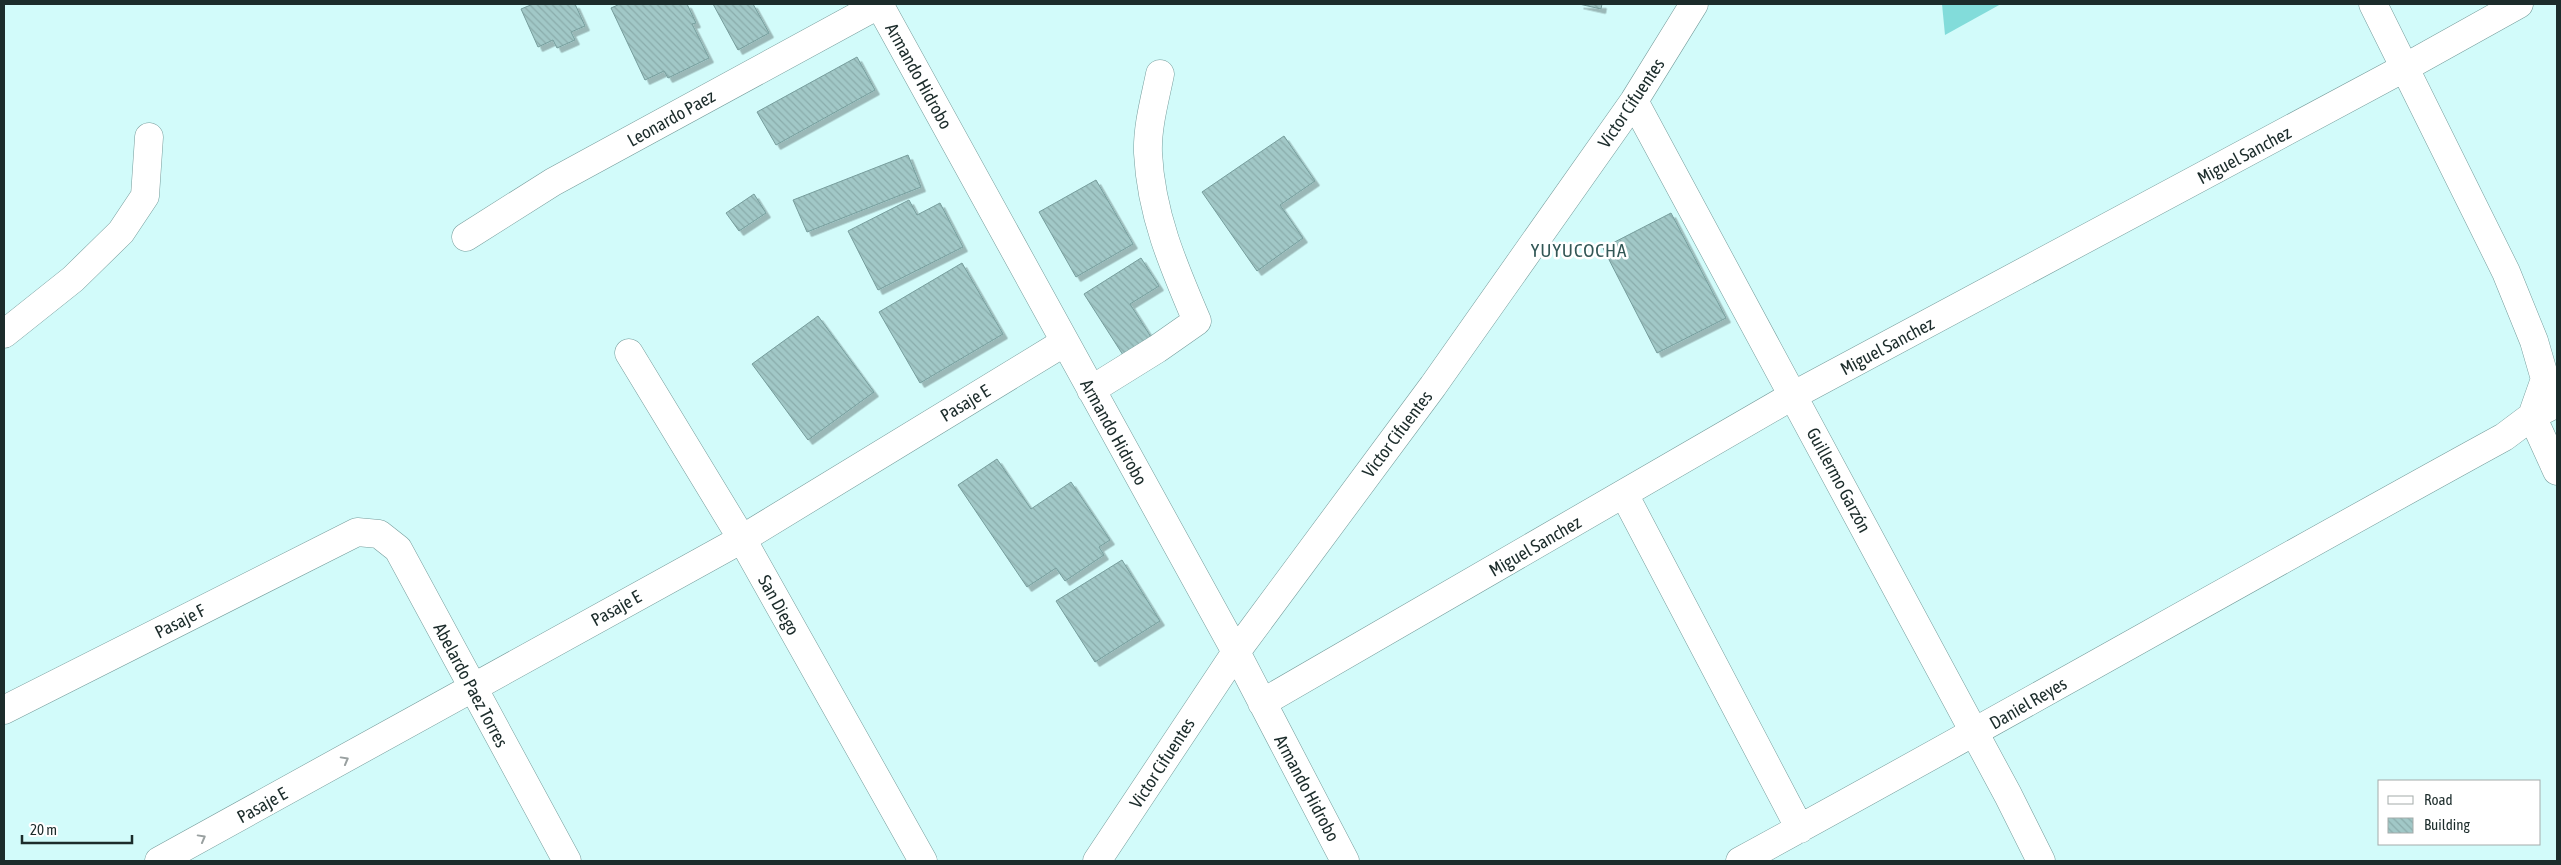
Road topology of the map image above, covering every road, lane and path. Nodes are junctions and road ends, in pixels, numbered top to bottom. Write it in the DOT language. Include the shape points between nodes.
graph roads {
  1 [pos="880,4"];
  2 [pos="1694,4"];
  3 [pos="2373,4"];
  4 [pos="2519,4"];
  5 [pos="2406,68"];
  6 [pos="1160,74"];
  7 [pos="1634,101"];
  8 [pos="149,137"];
  9 [pos="466,237"];
  10 [pos="4,334"];
  11 [pos="1065,342"];
  12 [pos="629,353"];
  13 [pos="1091,390"];
  14 [pos="1794,396"];
  15 [pos="2557,403"];
  16 [pos="2532,416"];
  17 [pos="2557,471"];
  18 [pos="1624,494"];
  19 [pos="357,532"];
  20 [pos="742,539"];
  21 [pos="1236,652"];
  22 [pos="472,687"];
  23 [pos="1262,703"];
  24 [pos="4,710"];
  25 [pos="1975,733"];
  26 [pos="1800,828"];
  27 [pos="557,858"];
  28 [pos="159,861"];
  29 [pos="923,861"];
  30 [pos="1097,861"];
  31 [pos="1345,861"];
  32 [pos="1740,861"];
  33 [pos="2041,861"];
  1 -- 9 [label="street, Leonardo Paez" via="553,182"];
  1 -- 11 [label="street, Armando Hidrobo"];
  2 -- 7 [label="street, Victor Cifuentes"];
  3 -- 5 [label="street"];
  4 -- 5 [label="street, Miguel Sanchez"];
  5 -- 14 [label="street, Miguel Sanchez"];
  5 -- 16 [label="street" via="2506,272 2534,341 2545,378"];
  6 -- 13 [label="street" via="1148,152 1154,202 1165,247 1197,320 1158,349"];
  7 -- 14 [label="street, Guillermo Garzón"];
  7 -- 21 [label="street, Victor Cifuentes" via="1433,386"];
  8 -- 10 [label="street" via="144,196 121,232 73,279"];
  11 -- 13 [label="street, Armando Hidrobo"];
  11 -- 20 [label="street, Pasaje E"];
  12 -- 20 [label="street, San Diego"];
  13 -- 21 [label="street, Armando Hidrobo"];
  14 -- 18 [label="street, Miguel Sanchez"];
  14 -- 25 [label="street, Guillermo Garzón"];
  15 -- 16 [label="street, Daniel Reyes"];
  16 -- 17 [label="street"];
  16 -- 25 [label="street, Daniel Reyes" via="2504,437 2314,540"];
  18 -- 23 [label="street, Miguel Sanchez"];
  18 -- 26 [label="street"];
  19 -- 22 [label="street, Abelardo Paez Torres" via="379,534 398,549"];
  19 -- 24 [label="street, Pasaje F"];
  20 -- 22 [label="street, Pasaje E"];
  20 -- 29 [label="street, San Diego"];
  21 -- 23 [label="street, Armando Hidrobo"];
  21 -- 30 [label="street, Victor Cifuentes"];
  22 -- 27 [label="street, Abelardo Paez Torres"];
  28 -- 22 [label="street, Pasaje E, one-way"];
  23 -- 31 [label="street, Armando Hidrobo"];
  25 -- 26 [label="street, Daniel Reyes"];
  25 -- 33 [label="street, Guillermo Garzón"];
  26 -- 32 [label="street, Daniel Reyes"];
}
